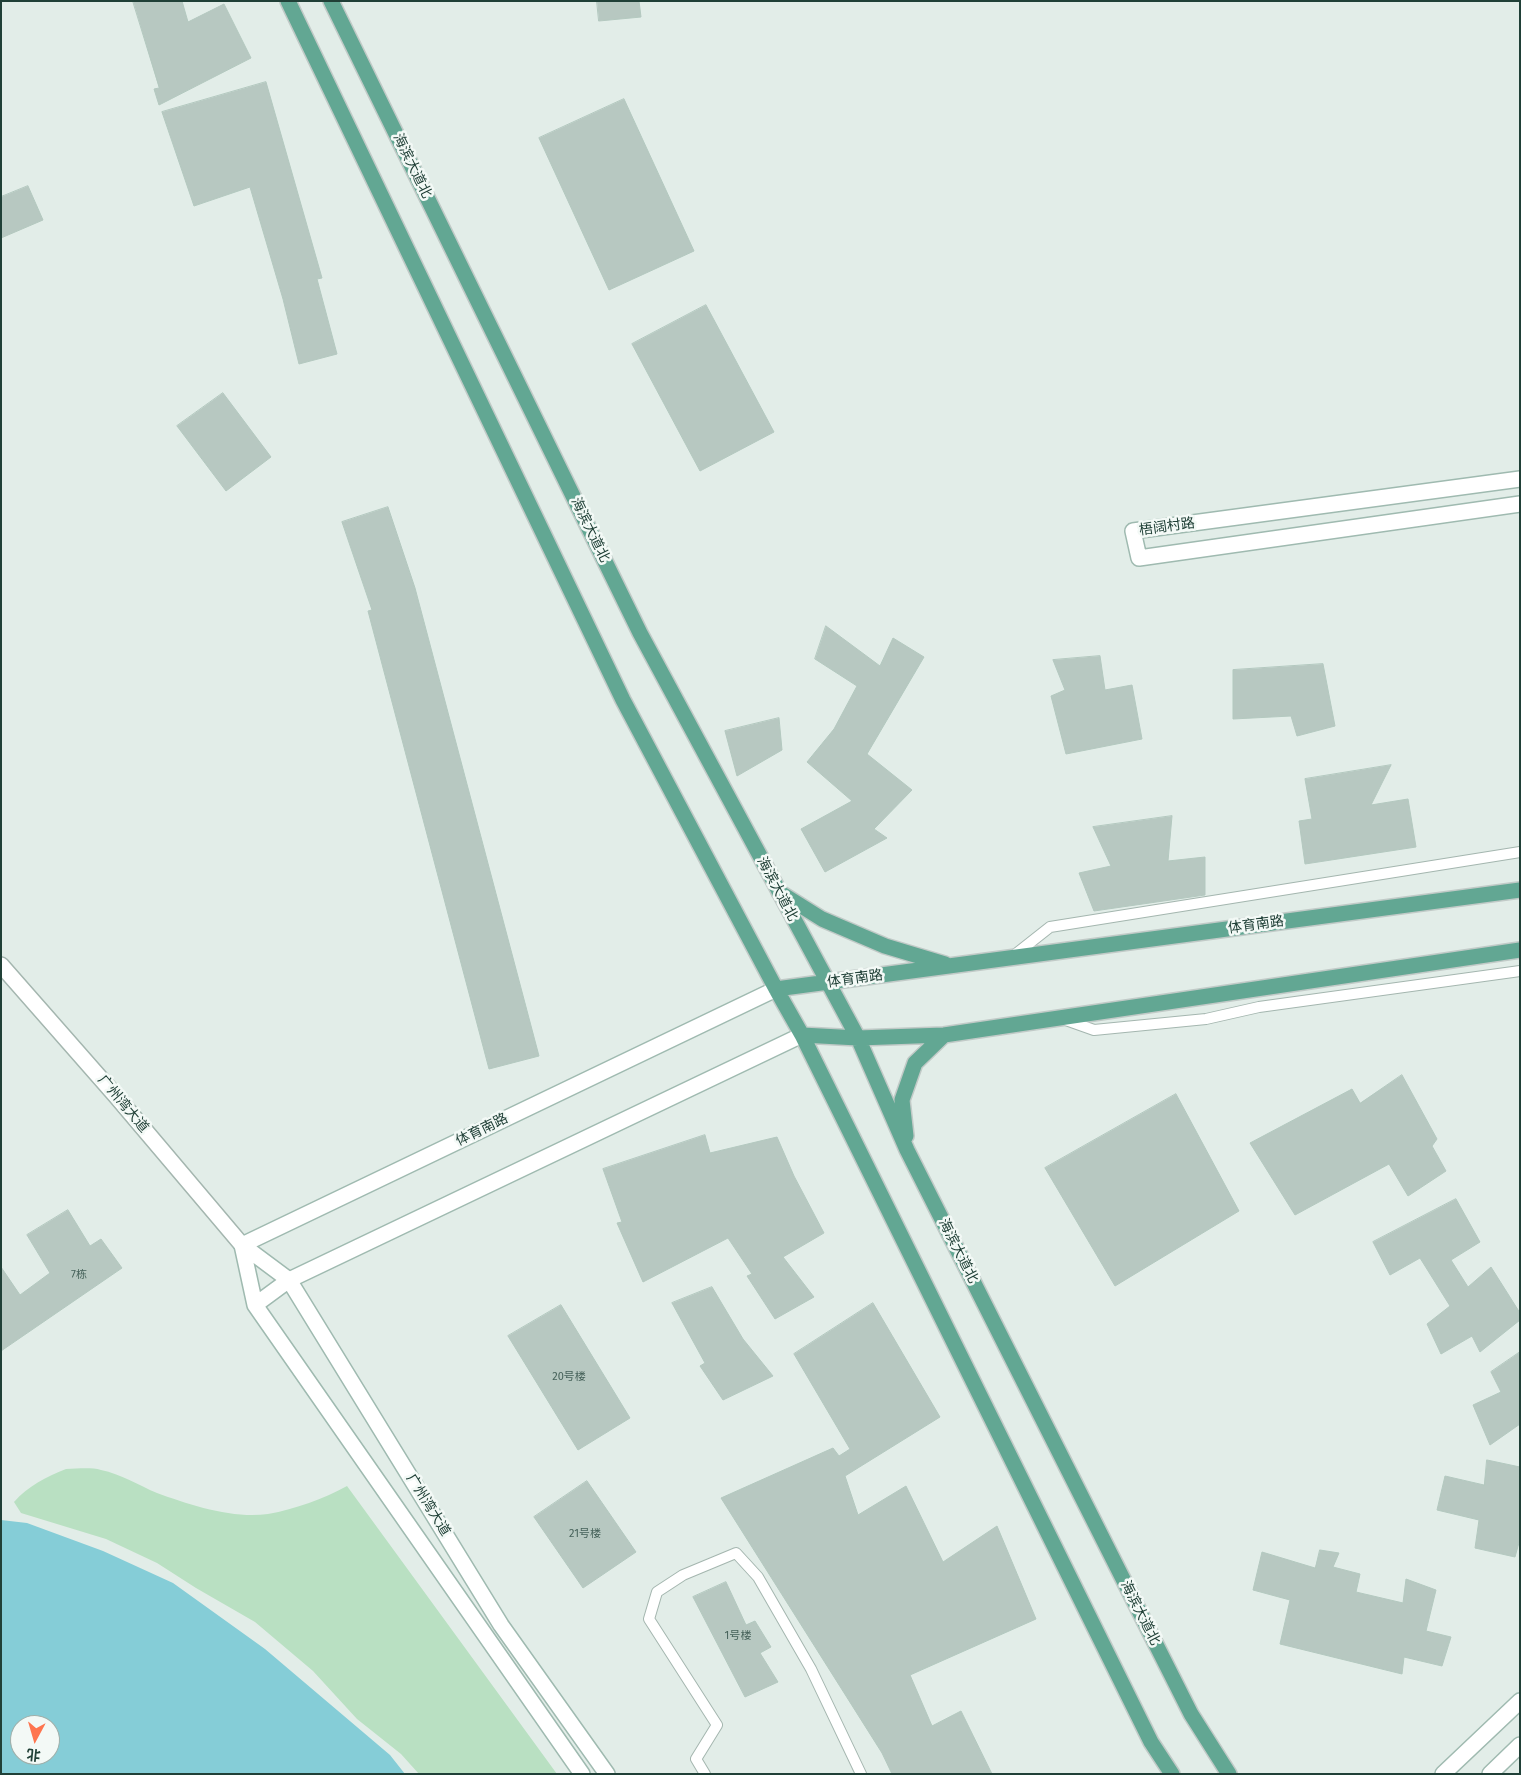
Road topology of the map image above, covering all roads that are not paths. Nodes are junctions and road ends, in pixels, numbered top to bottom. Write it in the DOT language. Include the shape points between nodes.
graph roads {
  1 [pos="288,1"];
  2 [pos="332,1"];
  3 [pos="1520,479"];
  4 [pos="1520,504"];
  5 [pos="1520,852"];
  6 [pos="1520,890"];
  7 [pos="778,891"];
  8 [pos="1520,950"];
  9 [pos="1010,958"];
  10 [pos="1,964"];
  11 [pos="951,966"];
  12 [pos="1520,971"];
  13 [pos="826,983"];
  14 [pos="776,989"];
  15 [pos="1060,1018"];
  16 [pos="802,1035"];
  17 [pos="944,1035"];
  18 [pos="858,1038"];
  19 [pos="907,1150"];
  20 [pos="242,1245"];
  21 [pos="289,1280"];
  22 [pos="255,1305"];
  23 [pos="1520,1701"];
  24 [pos="1520,1745"];
  25 [pos="582,1774"];
  26 [pos="607,1774"];
  27 [pos="705,1774"];
  28 [pos="861,1774"];
  29 [pos="1172,1774"];
  30 [pos="1228,1774"];
  31 [pos="1443,1774"];
  32 [pos="1490,1774"];
  1 -- 14 [label="main road" via="623,700"];
  2 -- 7 [label="main road, 海滨大道北" via="640,633"];
  3 -- 4 [label="street, 梧阔村路" via="1133,531 1139,558"];
  5 -- 9 [label="lane" via="1050,927"];
  6 -- 9 [label="main road, 体育南路"];
  7 -- 11 [label="main road" via="818,917 885,946"];
  7 -- 13 [label="main road, 海滨大道北"];
  8 -- 15 [label="main road"];
  9 -- 11 [label="main road, 体育南路"];
  10 -- 20 [label="street, 广州湾大道"];
  11 -- 13 [label="main road, 体育南路"];
  12 -- 15 [label="lane" via="1259,1007 1197,1020 1094,1030"];
  13 -- 14 [label="main road, 体育南路"];
  13 -- 18 [label="main road, 海滨大道北"];
  14 -- 16 [label="main road"];
  14 -- 20 [label="street, 体育南路"];
  15 -- 17 [label="main road"];
  16 -- 18 [label="main road"];
  16 -- 21 [label="street"];
  16 -- 29 [label="main road" via="1147,1733"];
  17 -- 18 [label="main road"];
  17 -- 19 [label="main road" via="915,1063 902,1100"];
  18 -- 19 [label="main road, 海滨大道北"];
  19 -- 30 [label="main road, 海滨大道北" via="1191,1714"];
  20 -- 21 [label="street, 广州湾大道"];
  20 -- 22 [label="street, 广州湾大道"];
  21 -- 22 [label="street"];
  21 -- 26 [label="street, 广州湾大道" via="501,1625"];
  22 -- 25 [label="street, 广州湾大道"];
  23 -- 31 [label="street"];
  24 -- 32 [label="street"];
  27 -- 28 [label="lane" via="696,1759 717,1725 649,1619 657,1592 684,1575 736,1553 758,1577 811,1669"];
}
